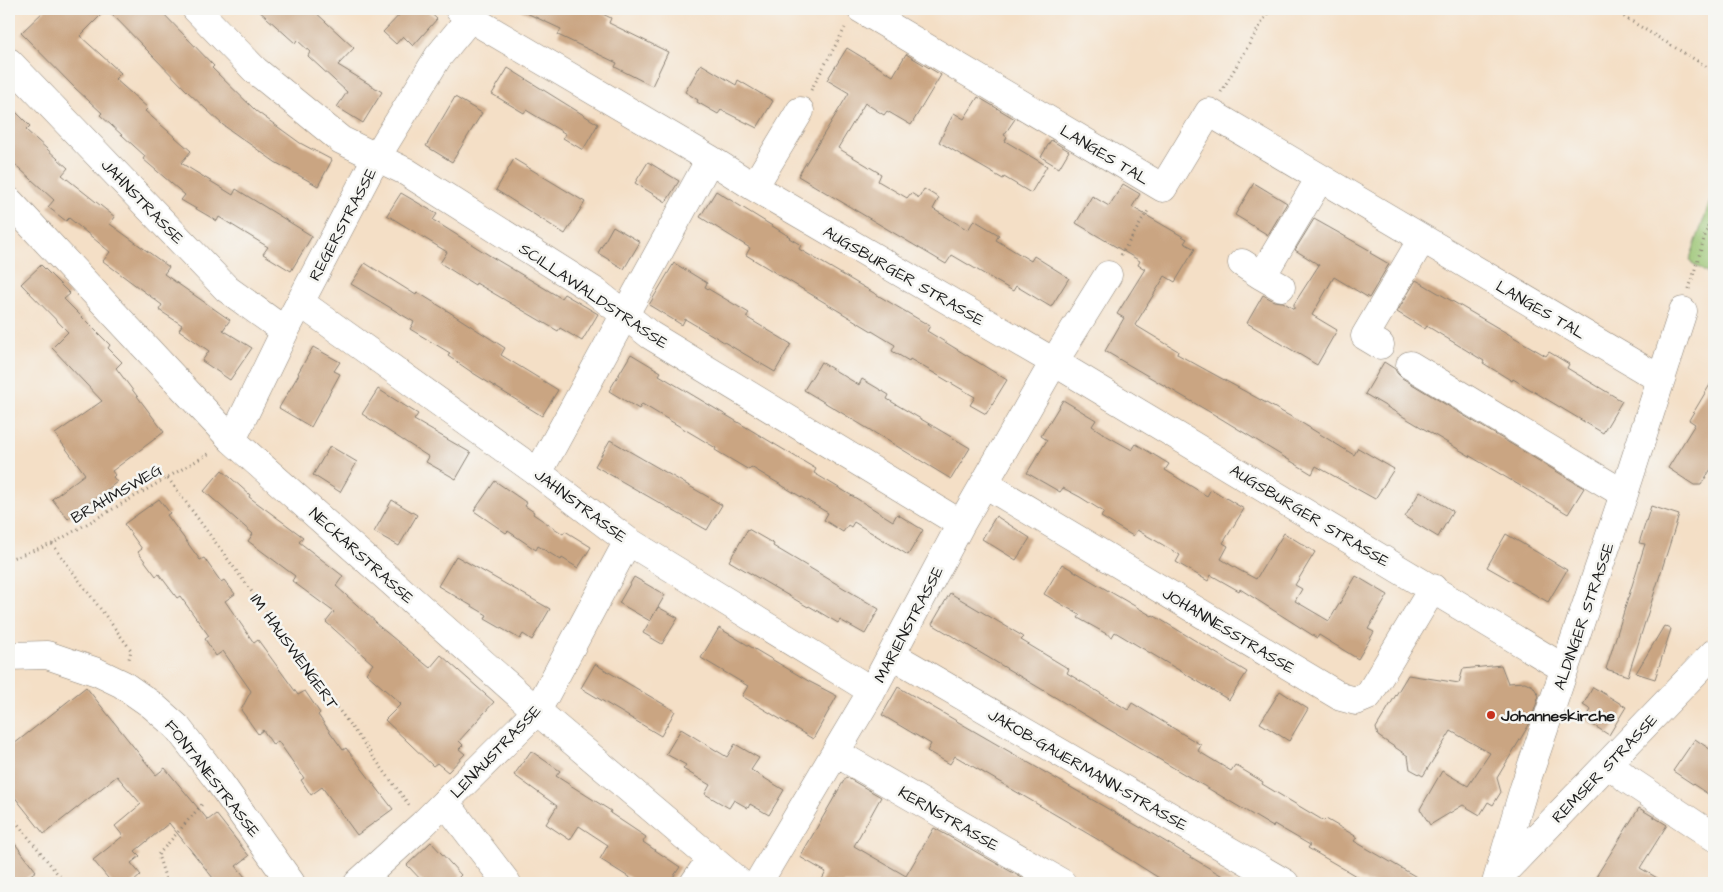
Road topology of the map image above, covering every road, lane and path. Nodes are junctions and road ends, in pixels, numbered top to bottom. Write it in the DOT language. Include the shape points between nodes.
graph roads {
  1 [pos="196,9"];
  2 [pos="1270,9"];
  3 [pos="1611,9"];
  4 [pos="464,13"];
  5 [pos="854,17"];
  6 [pos="9,62"];
  7 [pos="1714,71"];
  8 [pos="800,111"];
  9 [pos="1209,112"];
  10 [pos="376,158"];
  11 [pos="710,159"];
  12 [pos="1320,178"];
  13 [pos="754,187"];
  14 [pos="1163,188"];
  15 [pos="9,201"];
  16 [pos="1714,206"];
  17 [pos="1422,239"];
  18 [pos="1108,275"];
  19 [pos="1262,275"];
  20 [pos="301,303"];
  21 [pos="1683,311"];
  22 [pos="626,315"];
  23 [pos="285,331"];
  24 [pos="1365,336"];
  25 [pos="1054,362"];
  26 [pos="1410,366"];
  27 [pos="1660,379"];
  28 [pos="232,440"];
  29 [pos="538,473"];
  30 [pos="168,478"];
  31 [pos="986,484"];
  32 [pos="1624,494"];
  33 [pos="961,524"];
  34 [pos="628,541"];
  35 [pos="52,544"];
  36 [pos="9,559"];
  37 [pos="1433,588"];
  38 [pos="892,655"];
  39 [pos="9,656"];
  40 [pos="1712,659"];
  41 [pos="1565,669"];
  42 [pos="122,684"];
  43 [pos="872,691"];
  44 [pos="537,711"];
  45 [pos="836,753"];
  46 [pos="1609,763"];
  47 [pos="220,783"];
  48 [pos="445,802"];
  49 [pos="9,813"];
  50 [pos="423,824"];
  51 [pos="1714,837"];
  52 [pos="711,859"];
  53 [pos="1496,882"];
  54 [pos="65,883"];
  55 [pos="167,883"];
  56 [pos="291,883"];
  57 [pos="358,883"];
  58 [pos="507,883"];
  59 [pos="694,883"];
  60 [pos="740,883"];
  61 [pos="758,883"];
  62 [pos="1062,883"];
  63 [pos="1285,883"];
  1 -- 10 [label="street, SCILLAWALDSTRASSE" via="255,70 341,140"];
  2 -- 9 [label="path"];
  3 -- 7 [label="path"];
  4 -- 10 [label="street, REGERSTRASSE"];
  4 -- 11 [label="street, AUGSBURGER STRASSE"];
  5 -- 8 [label="path"];
  5 -- 14 [label="street, LANGES TAL"];
  6 -- 23 [label="street, JAHNSTRASSE" via="227,289"];
  8 -- 13 [label="street"];
  9 -- 12 [label="street, LANGES TAL"];
  9 -- 14 [label="street, LANGES TAL"];
  10 -- 20 [label="street, REGERSTRASSE"];
  10 -- 22 [label="street, SCILLAWALDSTRASSE" via="414,176 596,292"];
  11 -- 13 [label="street, AUGSBURGER STRASSE"];
  11 -- 22 [label="street"];
  12 -- 17 [label="street, LANGES TAL"];
  12 -- 19 [label="street"];
  13 -- 25 [label="street, AUGSBURGER STRASSE"];
  14 -- 18 [label="path"];
  15 -- 28 [label="street, NECKARSTRASSE"];
  16 -- 21 [label="path"];
  17 -- 24 [label="street"];
  17 -- 27 [label="street, LANGES TAL"];
  18 -- 25 [label="street"];
  20 -- 23 [label="street, REGERSTRASSE"];
  20 -- 29 [label="street, JAHNSTRASSE"];
  21 -- 27 [label="street, ALDINGER STRASSE"];
  22 -- 29 [label="street"];
  22 -- 33 [label="street, SCILLAWALDSTRASSE" via="650,335"];
  23 -- 28 [label="street, REGERSTRASSE"];
  25 -- 31 [label="street, MARIENSTRASSE"];
  25 -- 37 [label="street, AUGSBURGER STRASSE"];
  26 -- 32 [label="street"];
  27 -- 32 [label="street, ALDINGER STRASSE"];
  28 -- 30 [label="path, BRAHMSWEG"];
  28 -- 44 [label="street, NECKARSTRASSE"];
  29 -- 34 [label="street, JAHNSTRASSE"];
  30 -- 35 [label="path, BRAHMSWEG"];
  30 -- 50 [label="path, IM HAUSWENGERT"];
  31 -- 33 [label="street, MARIENSTRASSE"];
  31 -- 37 [label="street, JOHANNESSTRASSE" via="1341,697 1356,702 1368,696"];
  32 -- 41 [label="street, ALDINGER STRASSE"];
  33 -- 38 [label="street, MARIENSTRASSE"];
  34 -- 43 [label="street, JAHNSTRASSE"];
  34 -- 44 [label="street, LENAUSTRASSE"];
  35 -- 36 [label="path, BRAHMSWEG"];
  35 -- 42 [label="path" via="131,650"];
  37 -- 41 [label="street, AUGSBURGER STRASSE"];
  38 -- 43 [label="street, MARIENSTRASSE"];
  38 -- 63 [label="street, JAKOB-GAUERMANN-STRASSE"];
  39 -- 42 [label="street, FONTANESTRASSE" via="47,655"];
  40 -- 46 [label="street, REMSER STRASSE"];
  41 -- 53 [label="street, ALDINGER STRASSE"];
  42 -- 47 [label="street, FONTANESTRASSE" via="177,727"];
  43 -- 45 [label="street, MARIENSTRASSE"];
  44 -- 48 [label="street, LENAUSTRASSE"];
  44 -- 52 [label="street, NECKARSTRASSE"];
  45 -- 61 [label="street, MARIENSTRASSE"];
  45 -- 62 [label="street, KERNSTRASSE"];
  46 -- 51 [label="street" via="1627,779"];
  46 -- 53 [label="street, REMSER STRASSE"];
  47 -- 55 [label="path" via="158,855"];
  47 -- 56 [label="street, FONTANESTRASSE"];
  48 -- 50 [label="street, LENAUSTRASSE"];
  48 -- 58 [label="street"];
  49 -- 54 [label="path"];
  50 -- 57 [label="street, LENAUSTRASSE"];
  52 -- 59 [label="street"];
  52 -- 60 [label="street, NECKARSTRASSE"];
}
